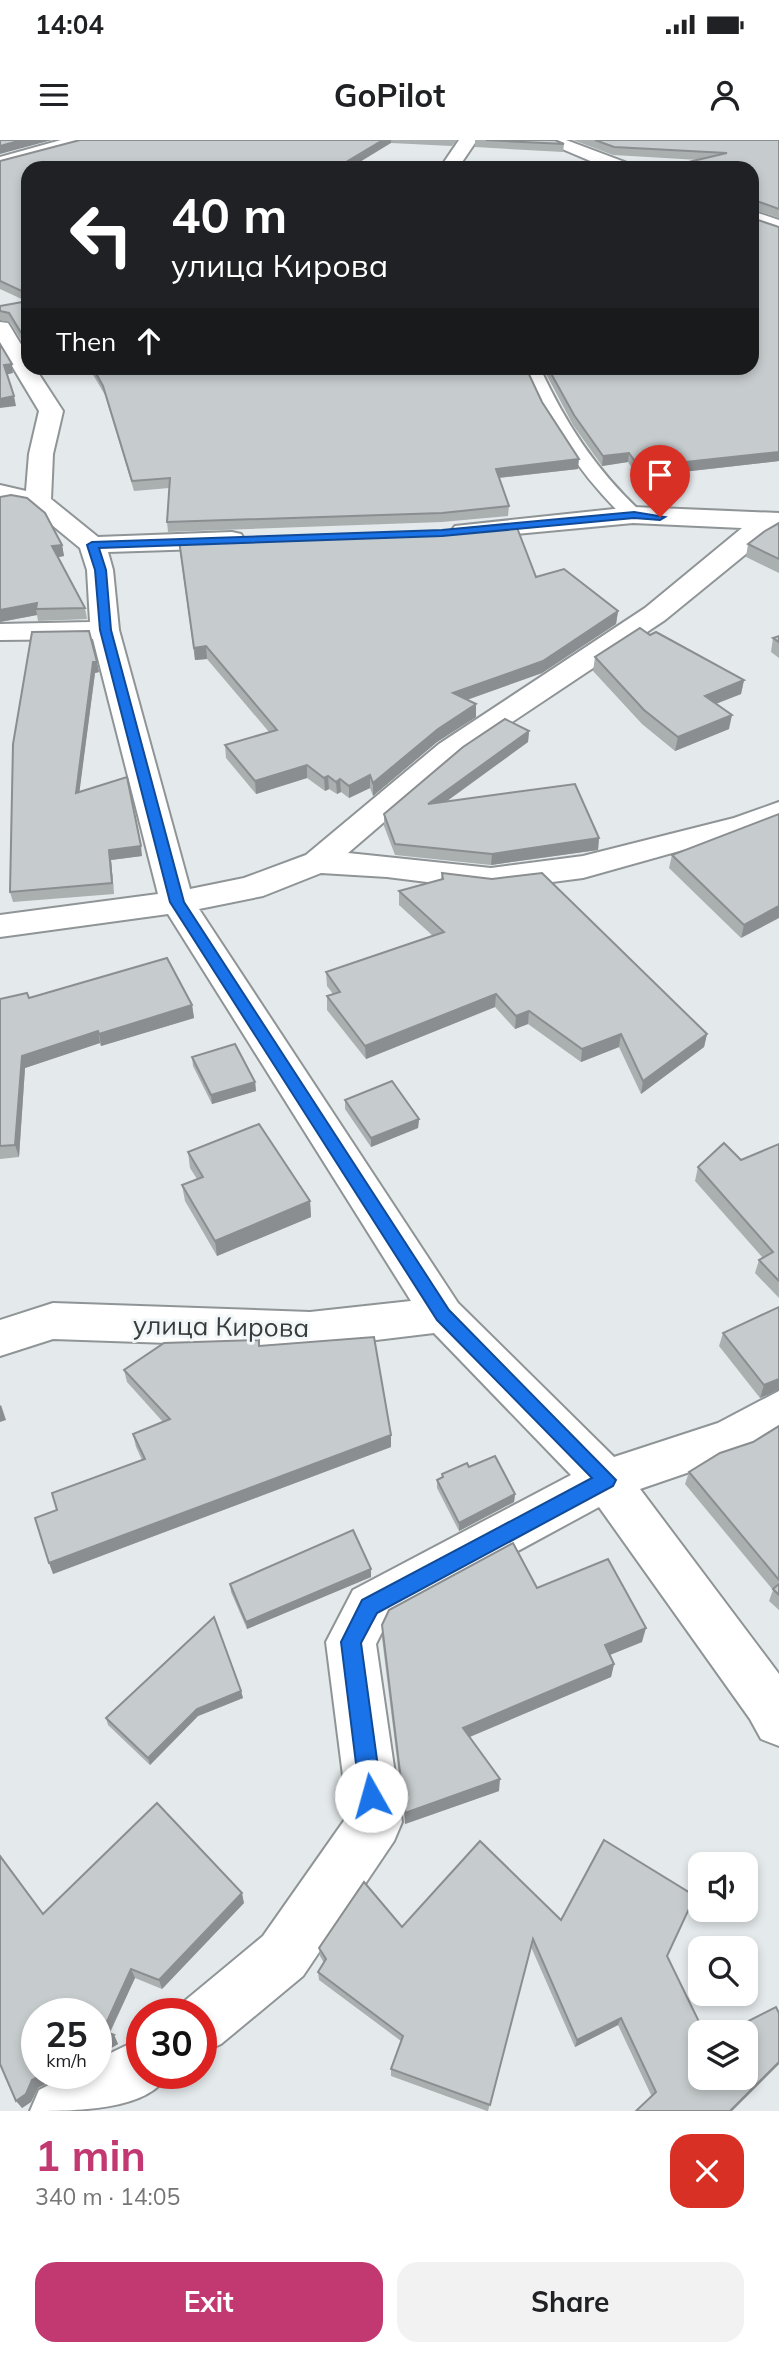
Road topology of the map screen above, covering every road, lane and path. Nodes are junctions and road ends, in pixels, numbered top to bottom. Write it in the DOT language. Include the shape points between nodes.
graph roads {
  1 [pos="80,140"];
  2 [pos="468,140"];
  3 [pos="550,140"];
  4 [pos="3,156"];
  5 [pos="454,161"];
  6 [pos="606,161"];
  7 [pos="759,220"];
  8 [pos="779,227"];
  9 [pos="6,323"];
  10 [pos="21,352"];
  11 [pos="33,375"];
  12 [pos="535,375"];
  13 [pos="0,493"];
  14 [pos="38,501"];
  15 [pos="634,515"];
  16 [pos="773,521"];
  17 [pos="442,533"];
  18 [pos="260,540"];
  19 [pos="92,545"];
  20 [pos="105,630"];
  21 [pos="0,632"];
  22 [pos="779,812"];
  23 [pos="318,862"];
  24 [pos="177,902"];
  25 [pos="0,926"];
  26 [pos="443,1315"];
  27 [pos="0,1338"];
  28 [pos="779,1410"];
  29 [pos="606,1480"];
  30 [pos="779,1721"];
  31 [pos="217,2011"];
  32 [pos="126,2076"];
  33 [pos="60,2111"];
  1 -- 4 [label="street"];
  2 -- 5 [label="street"];
  3 -- 6 [label="street"];
  7 -- 8 [label="street"];
  9 -- 10 [label="street"];
  11 -- 14 [label="street" via="51,411 41,454"];
  12 -- 15 [label="lane" via="547,404 604,488"];
  13 -- 14 [label="street"];
  14 -- 19 [label="street"];
  15 -- 16 [label="street"];
  15 -- 17 [label="street"];
  16 -- 23 [label="street" via="655,614 450,750"];
  18 -- 19 [label="street"];
  19 -- 20 [label="street" via="100,570"];
  20 -- 21 [label="street"];
  20 -- 24 [label="street"];
  22 -- 23 [label="street" via="583,867 491,879"];
  23 -- 24 [label="street" via="251,888"];
  24 -- 25 [label="street"];
  24 -- 26 [label="street"];
  26 -- 27 [label="street, улица Кирова" via="310,1330 53,1321"];
  26 -- 29 [label="street"];
  28 -- 29 [label="street" via="732,1438"];
  29 -- 30 [label="street"];
  29 -- 31 [label="street" via="370,1606 351,1642 375,1822 283,1956"];
  32 -- 33 [label="street"];
}
